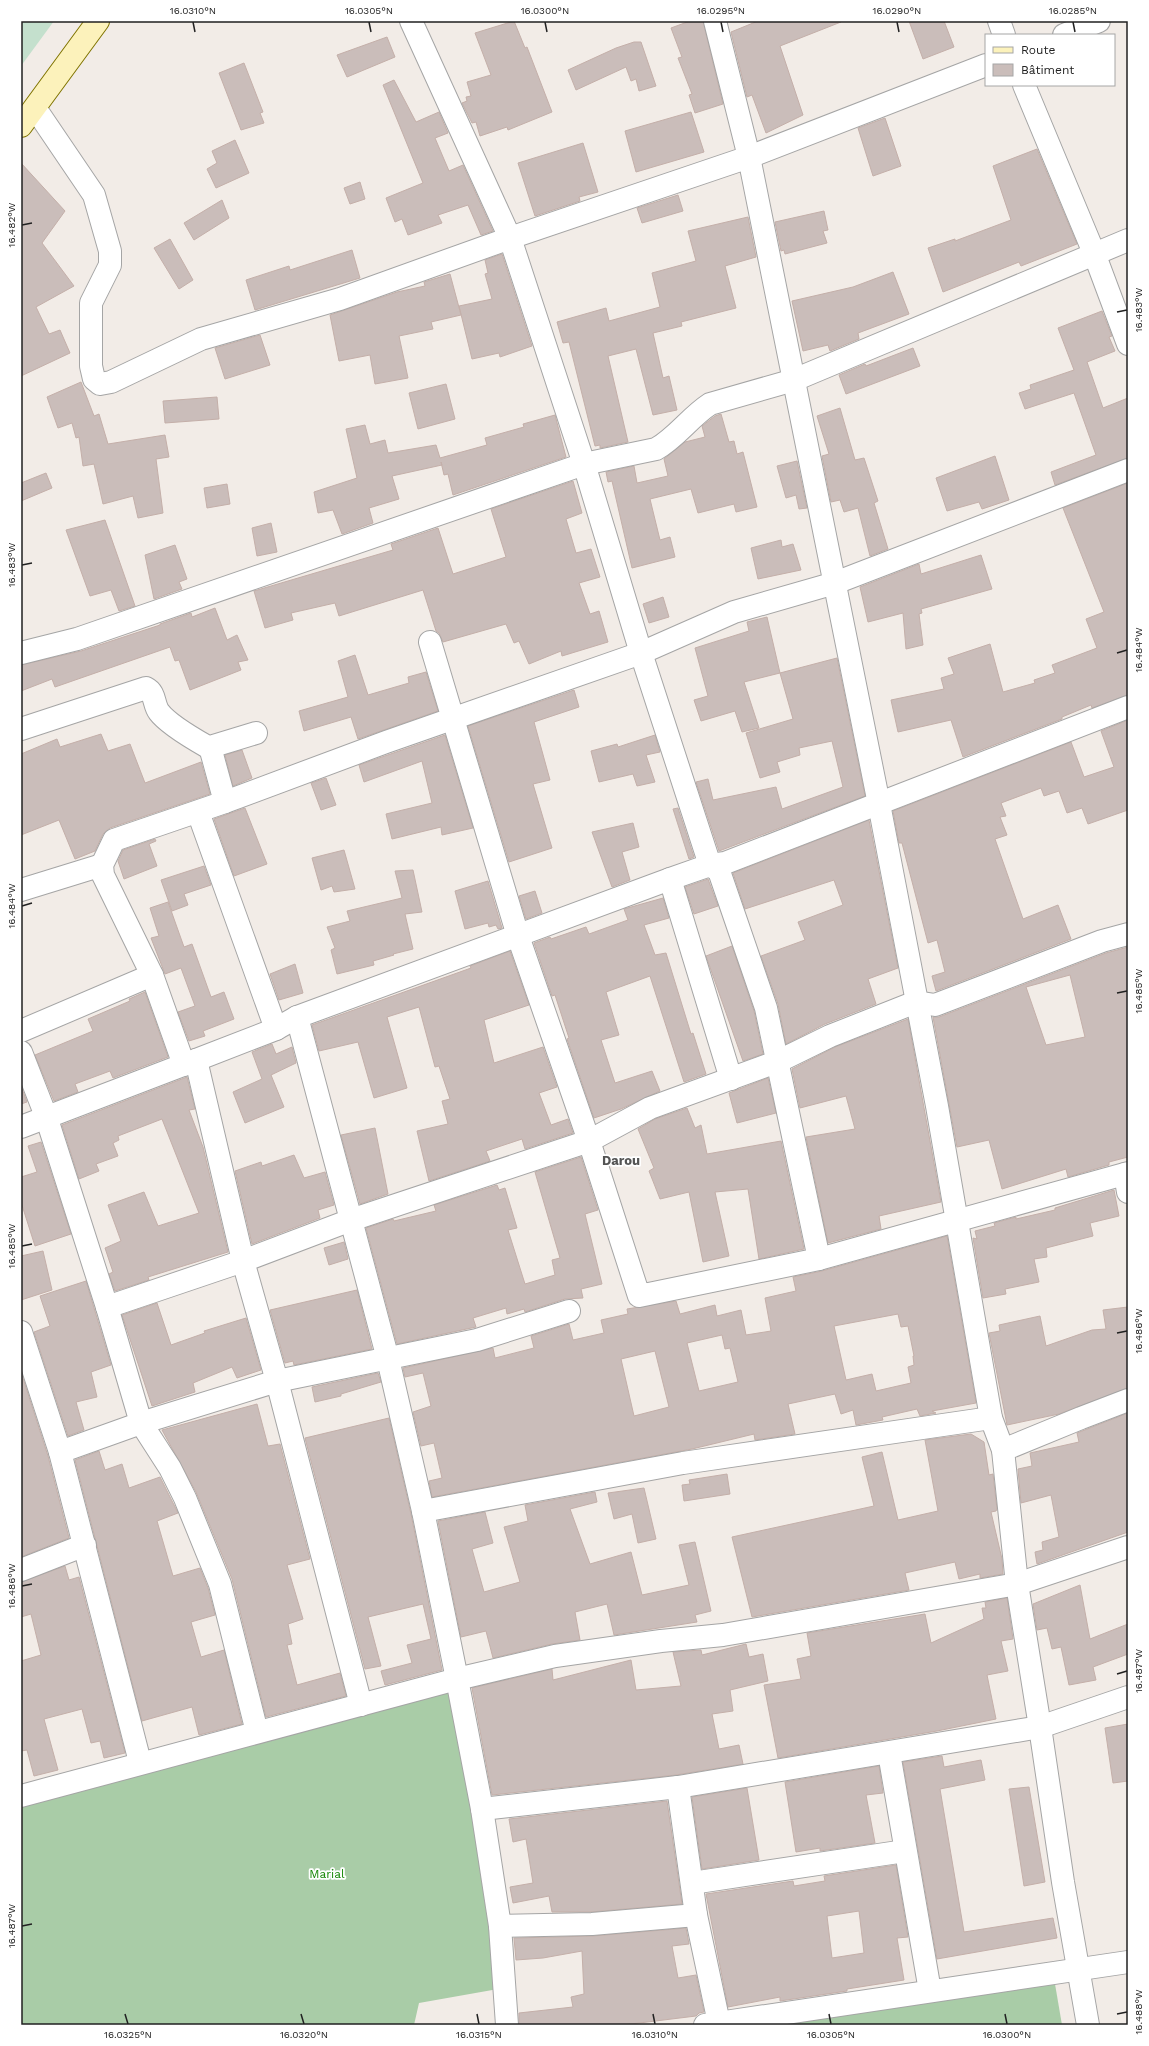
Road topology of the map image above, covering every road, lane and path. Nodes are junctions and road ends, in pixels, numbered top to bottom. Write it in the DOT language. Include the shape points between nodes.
graph roads {
  1 [pos="98,21"];
  2 [pos="411,21"];
  3 [pos="715,21"];
  4 [pos="999,21"];
  5 [pos="1099,21"];
  6 [pos="1004,34"];
  7 [pos="1066,34"];
  8 [pos="985,65"];
  9 [pos="1024,86"];
  10 [pos="35,108"];
  11 [pos="21,126"];
  12 [pos="749,157"];
  13 [pos="510,238"];
  14 [pos="1128,240"];
  15 [pos="1094,253"];
  16 [pos="1128,344"];
  17 [pos="794,380"];
  18 [pos="584,464"];
  19 [pos="1128,470"];
  20 [pos="835,583"];
  21 [pos="430,642"];
  22 [pos="21,653"];
  23 [pos="641,653"];
  24 [pos="1128,707"];
  25 [pos="454,720"];
  26 [pos="21,729"];
  27 [pos="256,733"];
  28 [pos="210,747"];
  29 [pos="225,802"];
  30 [pos="879,804"];
  31 [pos="198,812"];
  32 [pos="102,865"];
  33 [pos="710,865"];
  34 [pos="670,879"];
  35 [pos="21,890"];
  36 [pos="1128,934"];
  37 [pos="518,936"];
  38 [pos="152,975"];
  39 [pos="916,1002"];
  40 [pos="297,1017"];
  41 [pos="276,1029"];
  42 [pos="21,1031"];
  43 [pos="21,1052"];
  44 [pos="779,1061"];
  45 [pos="190,1063"];
  46 [pos="731,1079"];
  47 [pos="46,1116"];
  48 [pos="21,1126"];
  49 [pos="589,1141"];
  50 [pos="1127,1180"];
  51 [pos="351,1220"];
  52 [pos="957,1221"];
  53 [pos="819,1258"];
  54 [pos="243,1261"];
  55 [pos="107,1307"];
  56 [pos="569,1311"];
  57 [pos="21,1332"];
  58 [pos="388,1359"];
  59 [pos="277,1381"];
  60 [pos="1128,1400"];
  61 [pos="991,1418"];
  62 [pos="141,1423"];
  63 [pos="1003,1450"];
  64 [pos="60,1452"];
  65 [pos="423,1511"];
  66 [pos="85,1545"];
  67 [pos="1128,1547"];
  68 [pos="21,1570"];
  69 [pos="1016,1584"];
  70 [pos="457,1679"];
  71 [pos="1128,1697"];
  72 [pos="361,1705"];
  73 [pos="1040,1727"];
  74 [pos="257,1732"];
  75 [pos="890,1753"];
  76 [pos="140,1762"];
  77 [pos="678,1787"];
  78 [pos="21,1796"];
  79 [pos="482,1810"];
  80 [pos="905,1851"];
  81 [pos="692,1883"];
  82 [pos="696,1915"];
  83 [pos="500,1926"];
  84 [pos="1128,1962"];
  85 [pos="1079,1969"];
  86 [pos="930,1991"];
  87 [pos="712,2024"];
  88 [pos="507,2025"];
  89 [pos="1088,2025"];
  1 -- 10 [label="street"];
  2 -- 13 [label="street"];
  3 -- 12 [label="street"];
  4 -- 6 [label="street"];
  5 -- 7 [label="street"];
  8 -- 12 [label="street"];
  9 -- 15 [label="street"];
  10 -- 11 [label="street"];
  10 -- 13 [label="street" via="94,195 110,251 110,265 91,303 91,366 94,379 100,384 111,382 201,339 340,299"];
  12 -- 13 [label="street"];
  12 -- 17 [label="street"];
  13 -- 18 [label="street"];
  14 -- 15 [label="street"];
  15 -- 16 [label="street"];
  15 -- 17 [label="street"];
  17 -- 18 [label="street" via="710,404 656,449"];
  17 -- 20 [label="street"];
  18 -- 22 [label="street" via="77,639"];
  18 -- 23 [label="street"];
  19 -- 20 [label="street"];
  20 -- 23 [label="street" via="734,612"];
  20 -- 30 [label="street"];
  21 -- 25 [label="street"];
  23 -- 25 [label="street"];
  23 -- 33 [label="street"];
  24 -- 30 [label="street"];
  25 -- 29 [label="street" via="386,742"];
  25 -- 37 [label="street"];
  26 -- 28 [label="street" via="146,688 151,691 158,711"];
  27 -- 28 [label="street"];
  28 -- 29 [label="street"];
  29 -- 31 [label="street"];
  30 -- 33 [label="street" via="725,863"];
  30 -- 39 [label="street"];
  31 -- 32 [label="street" via="114,840"];
  31 -- 41 [label="street"];
  32 -- 35 [label="street"];
  32 -- 38 [label="street" via="103,875"];
  33 -- 34 [label="street"];
  33 -- 44 [label="street" via="719,871 766,1008"];
  34 -- 37 [label="street"];
  34 -- 46 [label="street"];
  36 -- 39 [label="street" via="1102,941 935,1005"];
  37 -- 40 [label="street"];
  37 -- 49 [label="street"];
  38 -- 42 [label="street"];
  38 -- 45 [label="street"];
  39 -- 44 [label="street" via="830,1036"];
  39 -- 52 [label="street"];
  40 -- 41 [label="street"];
  40 -- 51 [label="street"];
  41 -- 45 [label="street"];
  43 -- 47 [label="street"];
  44 -- 46 [label="street"];
  44 -- 53 [label="street"];
  45 -- 47 [label="street"];
  45 -- 54 [label="street"];
  46 -- 49 [label="street" via="650,1108"];
  47 -- 48 [label="street"];
  47 -- 55 [label="street"];
  49 -- 51 [label="street"];
  49 -- 53 [label="street" via="639,1296"];
  50 -- 52 [label="street"];
  51 -- 54 [label="street"];
  51 -- 58 [label="street"];
  52 -- 53 [label="street"];
  52 -- 61 [label="street"];
  54 -- 55 [label="street"];
  54 -- 59 [label="street"];
  55 -- 62 [label="street"];
  56 -- 58 [label="street" via="477,1340"];
  57 -- 64 [label="street"];
  58 -- 59 [label="street"];
  58 -- 65 [label="street"];
  59 -- 62 [label="street"];
  59 -- 72 [label="street"];
  60 -- 63 [label="street"];
  61 -- 63 [label="street"];
  61 -- 65 [label="street" via="683,1464"];
  62 -- 64 [label="street"];
  62 -- 74 [label="street" via="170,1468 185,1498 220,1584"];
  63 -- 69 [label="street"];
  64 -- 66 [label="street"];
  65 -- 70 [label="street"];
  66 -- 68 [label="street"];
  66 -- 76 [label="street"];
  67 -- 69 [label="street"];
  69 -- 70 [label="street" via="723,1635 555,1656"];
  69 -- 73 [label="street"];
  70 -- 72 [label="street"];
  70 -- 79 [label="street"];
  71 -- 73 [label="street"];
  72 -- 74 [label="street"];
  73 -- 75 [label="street"];
  73 -- 85 [label="street"];
  74 -- 76 [label="street"];
  75 -- 77 [label="street"];
  75 -- 80 [label="street"];
  76 -- 78 [label="street"];
  77 -- 79 [label="street"];
  77 -- 81 [label="street"];
  79 -- 83 [label="street"];
  80 -- 81 [label="street"];
  80 -- 86 [label="street"];
  81 -- 82 [label="street"];
  82 -- 83 [label="street" via="592,1924"];
  82 -- 87 [label="street"];
  83 -- 88 [label="street"];
  84 -- 85 [label="street"];
  85 -- 86 [label="street"];
  85 -- 89 [label="street"];
  86 -- 87 [label="street"];
}
